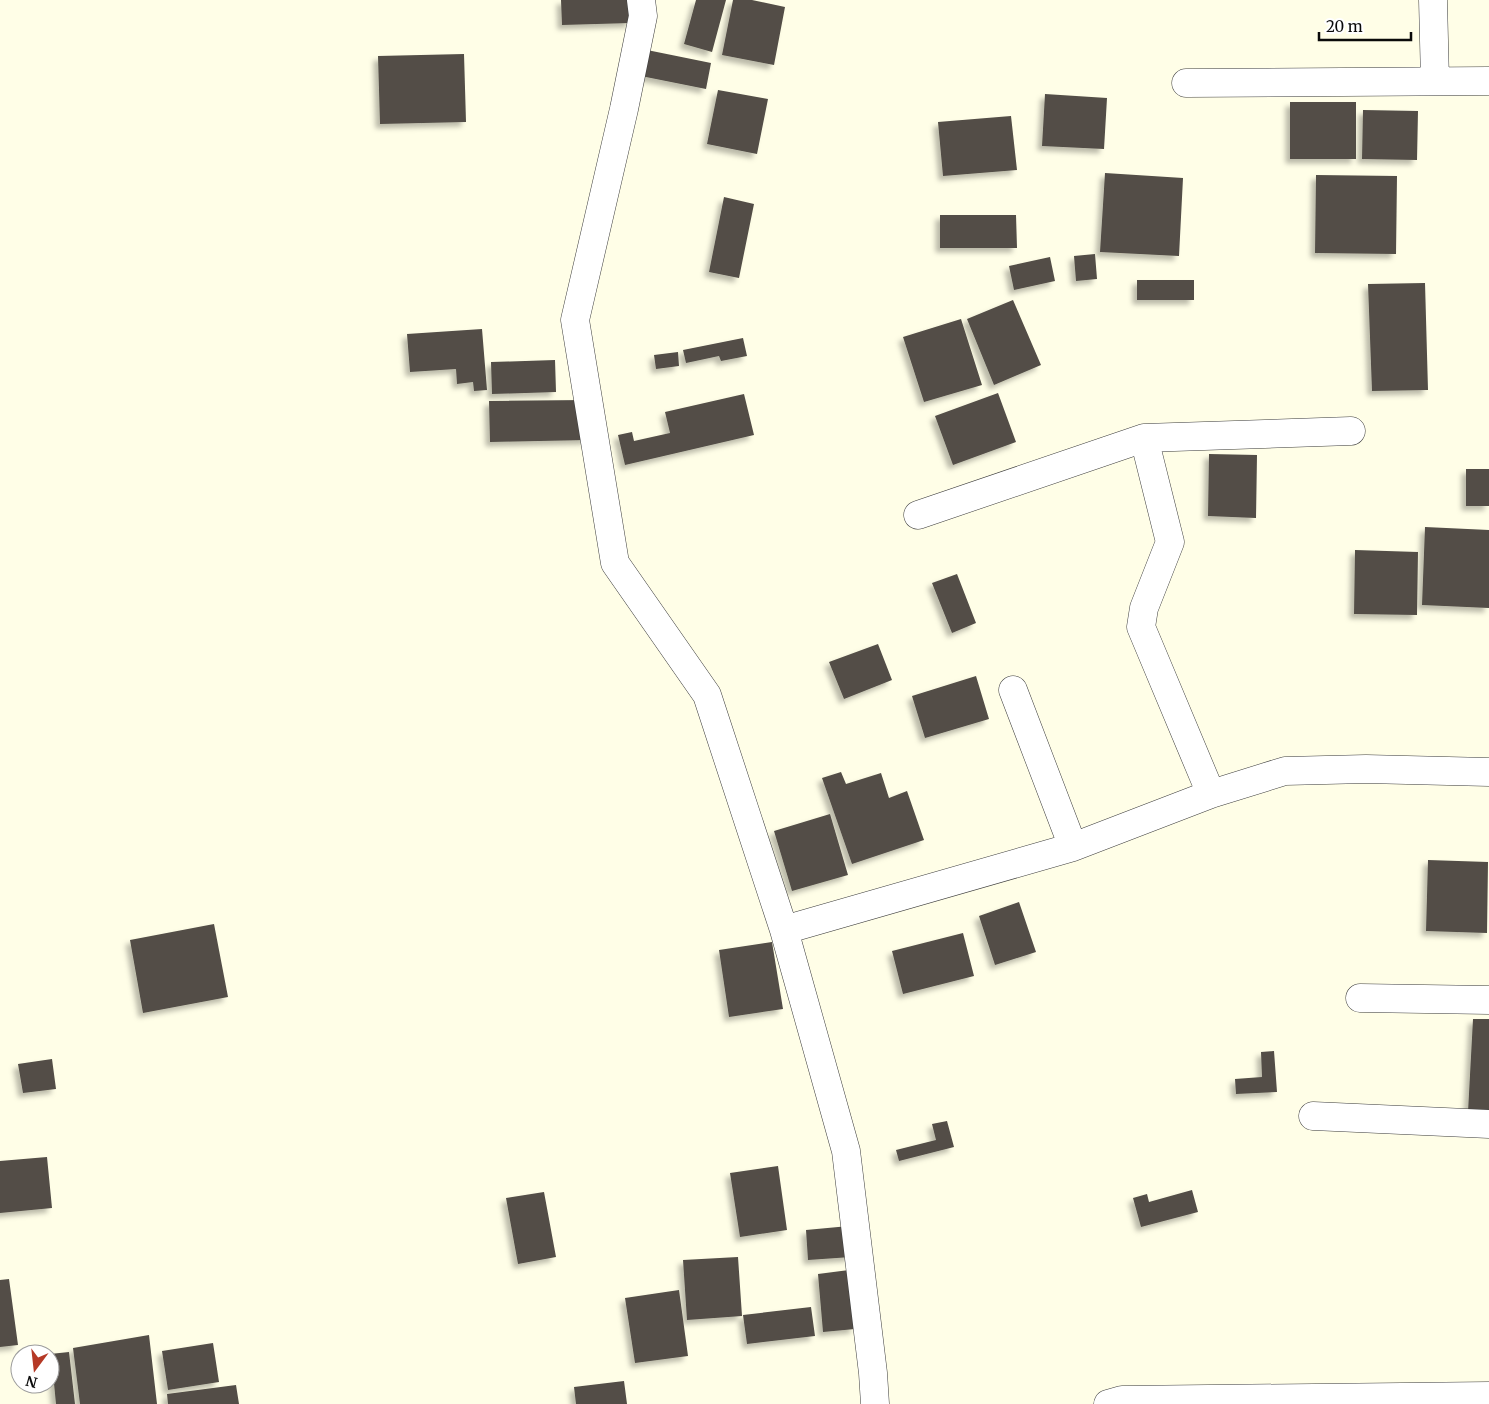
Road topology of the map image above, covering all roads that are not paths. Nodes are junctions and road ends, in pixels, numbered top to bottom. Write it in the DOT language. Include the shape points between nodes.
graph roads {
  1 [pos="641,0"];
  2 [pos="1433,0"];
  3 [pos="1489,80"];
  4 [pos="1434,81"];
  5 [pos="1186,83"];
  6 [pos="1351,431"];
  7 [pos="1144,438"];
  8 [pos="918,515"];
  9 [pos="1013,690"];
  10 [pos="1489,772"];
  11 [pos="1211,794"];
  12 [pos="1072,847"];
  13 [pos="784,930"];
  14 [pos="1360,998"];
  15 [pos="1489,1000"];
  16 [pos="1313,1116"];
  17 [pos="1489,1124"];
  18 [pos="1489,1396"];
  19 [pos="875,1404"];
  20 [pos="1108,1404"];
  1 -- 13 [label="street" via="643,16 576,320 615,563 708,696"];
  2 -- 4 [label="street"];
  3 -- 4 [label="street"];
  4 -- 5 [label="street"];
  6 -- 7 [label="street"];
  7 -- 8 [label="street"];
  7 -- 11 [label="street" via="1170,542 1144,608 1141,627"];
  9 -- 12 [label="street"];
  10 -- 11 [label="street" via="1366,768 1285,771"];
  11 -- 12 [label="street"];
  12 -- 13 [label="street"];
  13 -- 19 [label="street" via="846,1151"];
  14 -- 15 [label="street"];
  16 -- 17 [label="street"];
  18 -- 20 [label="street" via="1122,1400"];
}
